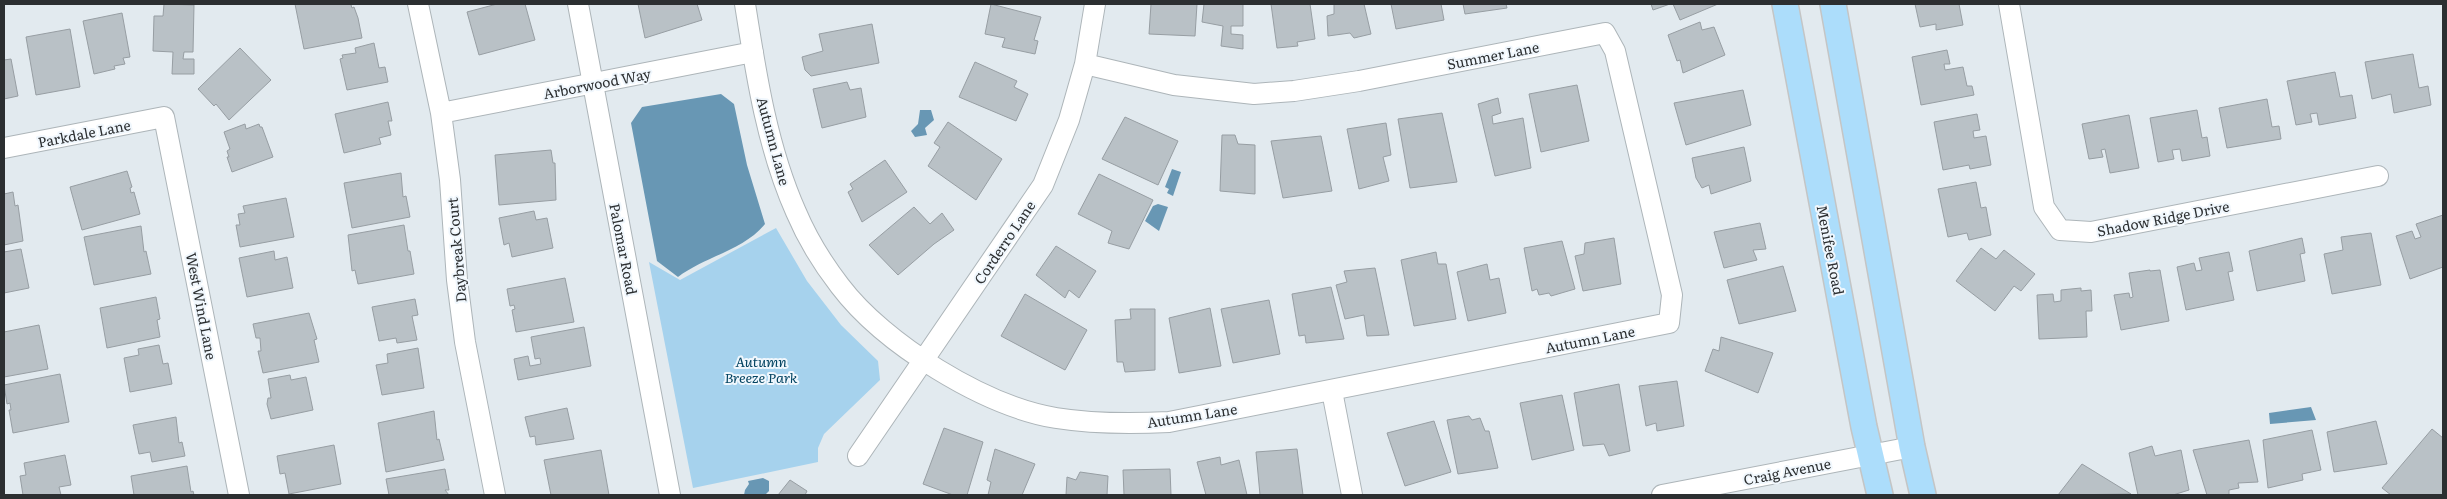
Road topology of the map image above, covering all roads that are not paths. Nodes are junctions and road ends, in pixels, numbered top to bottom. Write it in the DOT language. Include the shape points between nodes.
graph roads {
  1 [pos="418,4"];
  2 [pos="578,4"];
  3 [pos="745,4"];
  4 [pos="1095,4"];
  5 [pos="1786,4"];
  6 [pos="1833,4"];
  7 [pos="2009,4"];
  8 [pos="753,52"];
  9 [pos="1085,64"];
  10 [pos="593,83"];
  11 [pos="441,113"];
  12 [pos="164,117"];
  13 [pos="4,148"];
  14 [pos="2378,176"];
  15 [pos="1669,323"];
  16 [pos="924,360"];
  17 [pos="1332,391"];
  18 [pos="1912,447"];
  19 [pos="1871,455"];
  20 [pos="858,456"];
  21 [pos="1714,490"];
  22 [pos="239,495"];
  23 [pos="495,495"];
  24 [pos="670,495"];
  25 [pos="1352,495"];
  26 [pos="1662,495"];
  27 [pos="1880,495"];
  28 [pos="1923,495"];
  1 -- 11 [label="street, Daybreak Court"];
  2 -- 10 [label="street, Palomar Road"];
  3 -- 8 [label="street, Autumn Lane"];
  4 -- 9 [label="street, Corderro Lane"];
  5 -- 19 [label="main road, Menifee Road"];
  6 -- 18 [label="main road"];
  7 -- 14 [label="street, Shadow Ridge Drive" via="2044,207 2060,230 2091,232"];
  8 -- 10 [label="street, Arborwood Way"];
  8 -- 16 [label="street, Autumn Lane" via="781,175 818,255 841,288 879,325"];
  9 -- 15 [label="street, Summer Lane" via="1174,85 1254,94 1359,81 1605,33 1616,51 1672,295"];
  9 -- 16 [label="street, Corderro Lane" via="1069,120 1043,185"];
  10 -- 11 [label="street, Arborwood Way"];
  10 -- 24 [label="street, Palomar Road"];
  11 -- 23 [label="street, Daybreak Court" via="465,342"];
  12 -- 13 [label="street, Parkdale Lane"];
  12 -- 22 [label="street, West Wind Lane"];
  15 -- 17 [label="street, Autumn Lane"];
  16 -- 17 [label="street, Autumn Lane" via="970,387 1014,407 1054,418 1112,424 1169,422"];
  16 -- 20 [label="street, Corderro Lane"];
  17 -- 25 [label="street"];
  18 -- 19 [label="street, Craig Avenue"];
  18 -- 28 [label="main road"];
  19 -- 21 [label="street, Craig Avenue"];
  19 -- 27 [label="main road, Menifee Road"];
  21 -- 26 [label="street, Craig Avenue"];
}
